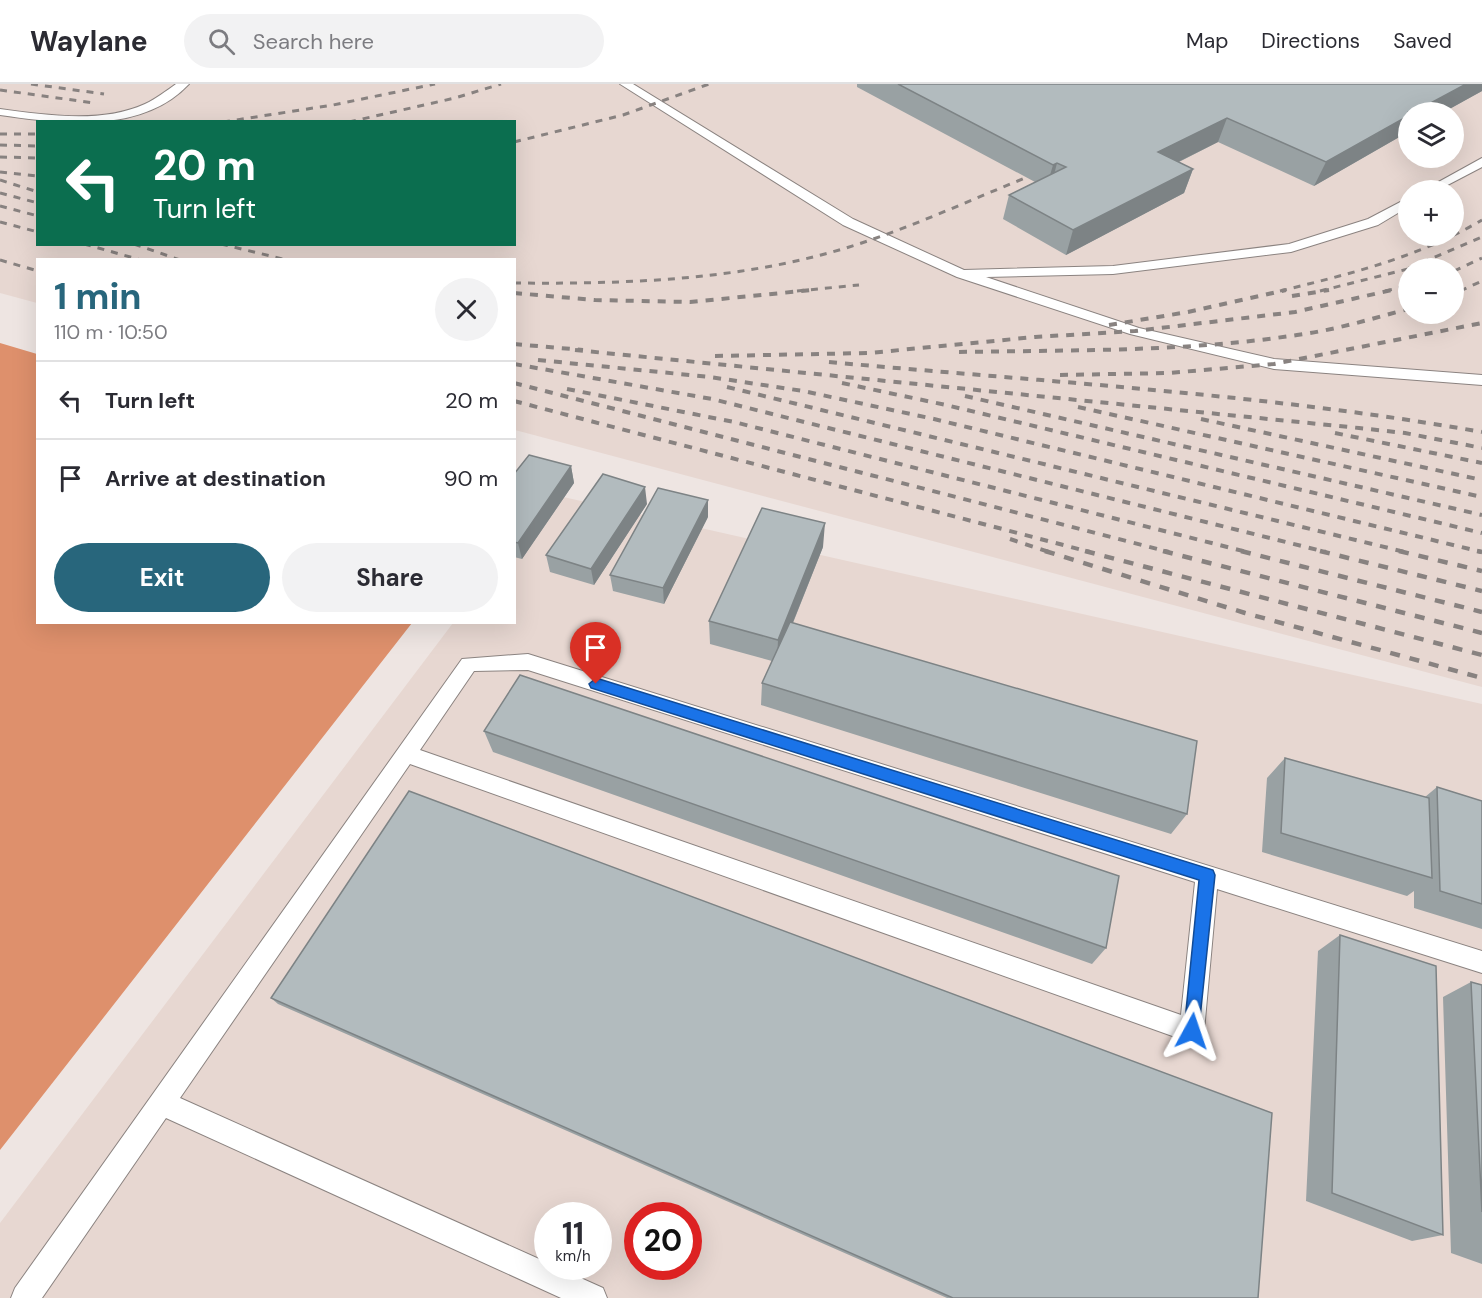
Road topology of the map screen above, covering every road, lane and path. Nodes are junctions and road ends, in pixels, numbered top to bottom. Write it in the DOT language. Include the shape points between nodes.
graph roads {
  1 [pos="184,84"];
  2 [pos="624,84"];
  3 [pos="0,112"];
  4 [pos="1482,162"];
  5 [pos="1449,180"];
  6 [pos="1398,208"];
  7 [pos="962,274"];
  8 [pos="1482,380"];
  9 [pos="406,754"];
  10 [pos="1207,875"];
  11 [pos="1482,962"];
  12 [pos="162,1103"];
  13 [pos="25,1298"];
  14 [pos="593,1298"];
  1 -- 3 [label="lane" via="147,108 106,118"];
  2 -- 7 [label="lane" via="848,222"];
  4 -- 5 [label="lane"];
  6 -- 7 [label="lane" via="1373,222 1291,248 1113,270"];
  7 -- 8 [label="lane" via="1135,331 1274,364"];
  9 -- 10 [label="lane" via="469,664 528,662"];
  9 -- 10 [label="lane" via="1192,1031"];
  9 -- 12 [label="lane"];
  10 -- 11 [label="lane"];
  12 -- 13 [label="lane"];
  12 -- 14 [label="lane"];
}
